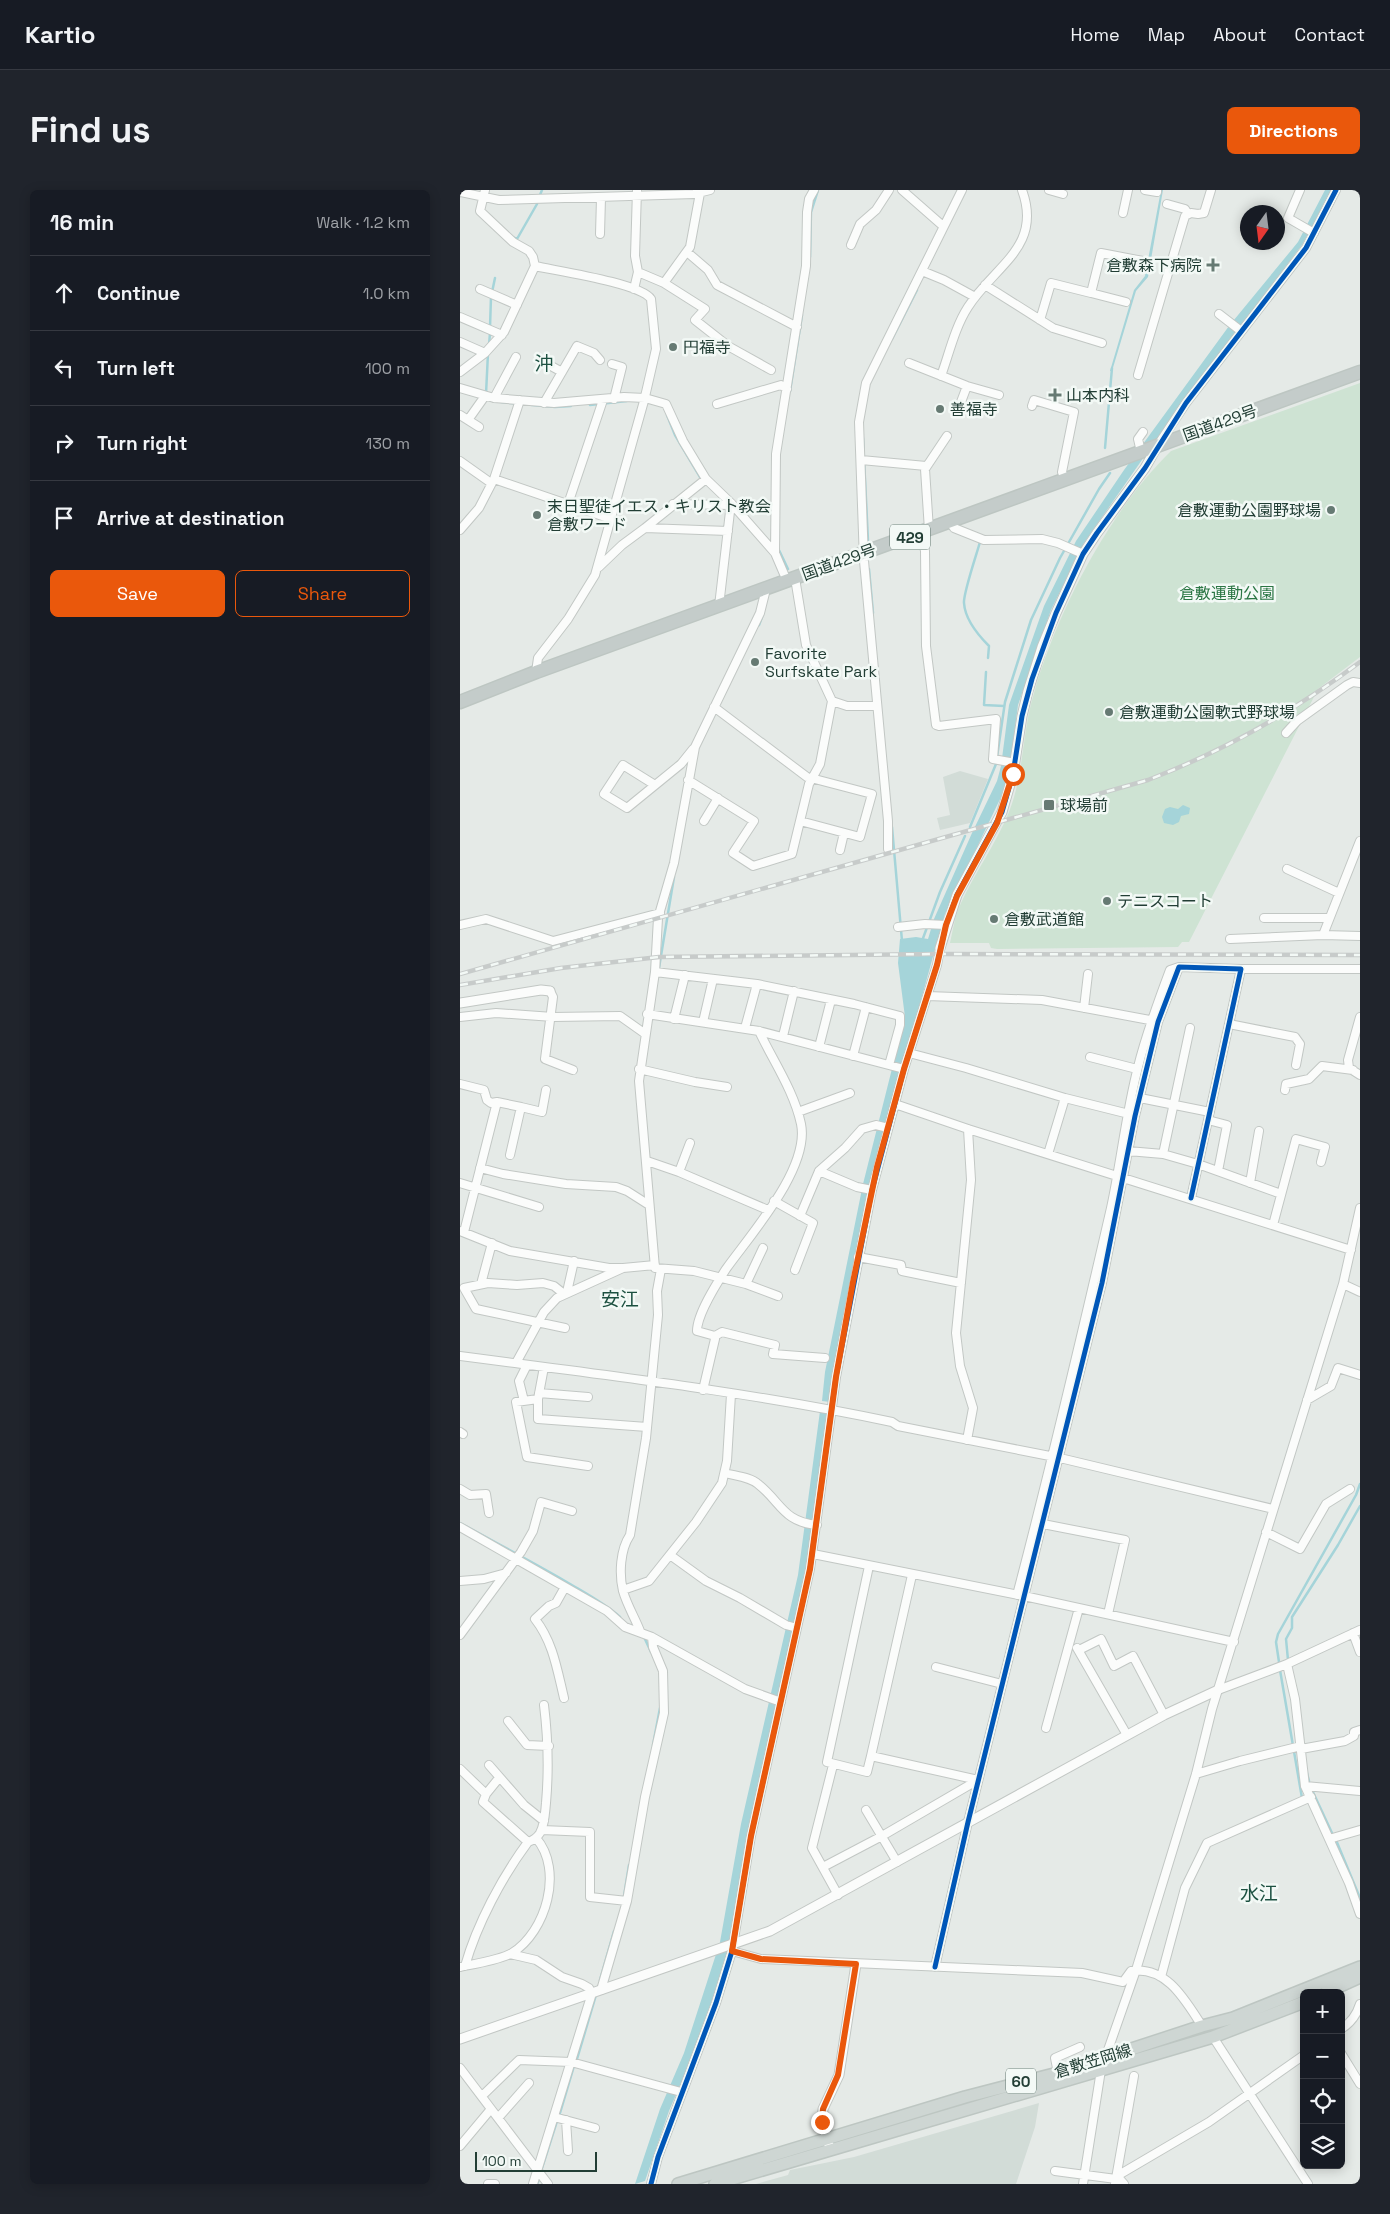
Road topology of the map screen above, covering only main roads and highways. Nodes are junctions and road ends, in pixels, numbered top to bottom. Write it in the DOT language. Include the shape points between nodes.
graph roads {
  1 [pos="1360,372"];
  2 [pos="460,701"];
  3 [pos="1360,1966"];
  4 [pos="1360,1977"];
  5 [pos="1334,1989"];
  6 [pos="1300,2004"];
  7 [pos="829,2145"];
  8 [pos="678,2184"];
  9 [pos="715,2184"];
  1 -- 2 [label="highway, 国道429号 / 429"];
  3 -- 7 [label="main road, 倉敷笠岡線 / 60" via="1233,2018 1058,2073 973,2095"];
  4 -- 5 [label="main road"];
  6 -- 7 [label="main road, 倉敷笠岡線 / 60" via="1213,2037"];
  7 -- 8 [label="main road, 倉敷笠岡線 / 60"];
  7 -- 9 [label="main road, 倉敷笠岡線 / 60"];
}
